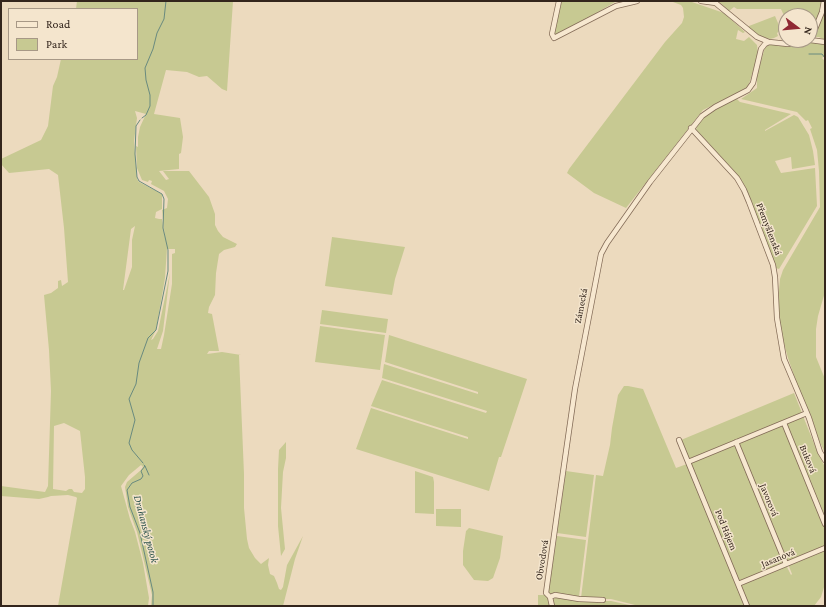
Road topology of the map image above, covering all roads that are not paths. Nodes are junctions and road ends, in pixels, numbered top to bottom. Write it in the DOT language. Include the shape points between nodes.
graph roads {
  1 [pos="559,1"];
  2 [pos="638,1"];
  3 [pos="701,1"];
  4 [pos="824,1"];
  5 [pos="715,2"];
  6 [pos="818,22"];
  7 [pos="757,37"];
  8 [pos="769,42"];
  9 [pos="778,43"];
  10 [pos="761,49"];
  11 [pos="691,128"];
  12 [pos="806,413"];
  13 [pos="784,423"];
  14 [pos="679,440"];
  15 [pos="736,442"];
  16 [pos="825,460"];
  17 [pos="688,462"];
  18 [pos="557,514"];
  19 [pos="825,524"];
  20 [pos="825,548"];
  21 [pos="786,564"];
  22 [pos="738,584"];
  23 [pos="550,597"];
  24 [pos="604,600"];
  25 [pos="552,606"];
  26 [pos="747,606"];
  1 -- 2 [label="street" via="552,34 554,38 616,6"];
  3 -- 5 [label="street"];
  4 -- 6 [label="street"];
  5 -- 7 [label="street"];
  7 -- 8 [label="street"];
  7 -- 10 [label="street"];
  8 -- 9 [label="street"];
  8 -- 10 [label="street"];
  10 -- 11 [label="street" via="753,83 748,90 706,113"];
  11 -- 12 [label="street, Přemyšlenská" via="737,178 749,202 776,278 781,349"];
  11 -- 18 [label="street, Zámecká" via="601,254 575,389"];
  12 -- 13 [label="street"];
  12 -- 16 [label="street, Přemyšlenská"];
  13 -- 15 [label="street"];
  13 -- 19 [label="street, Buková"];
  14 -- 17 [label="street, Pod Hájem"];
  15 -- 17 [label="street"];
  15 -- 21 [label="street, Javorová"];
  17 -- 22 [label="street, Pod Hájem"];
  18 -- 23 [label="street, Obvodová" via="546,593"];
  20 -- 21 [label="street, Jasanová"];
  21 -- 22 [label="street, Jasanová"];
  22 -- 26 [label="street, Pod Hájem"];
  23 -- 24 [label="street" via="555,595"];
  23 -- 25 [label="street, Obvodová"];
}
